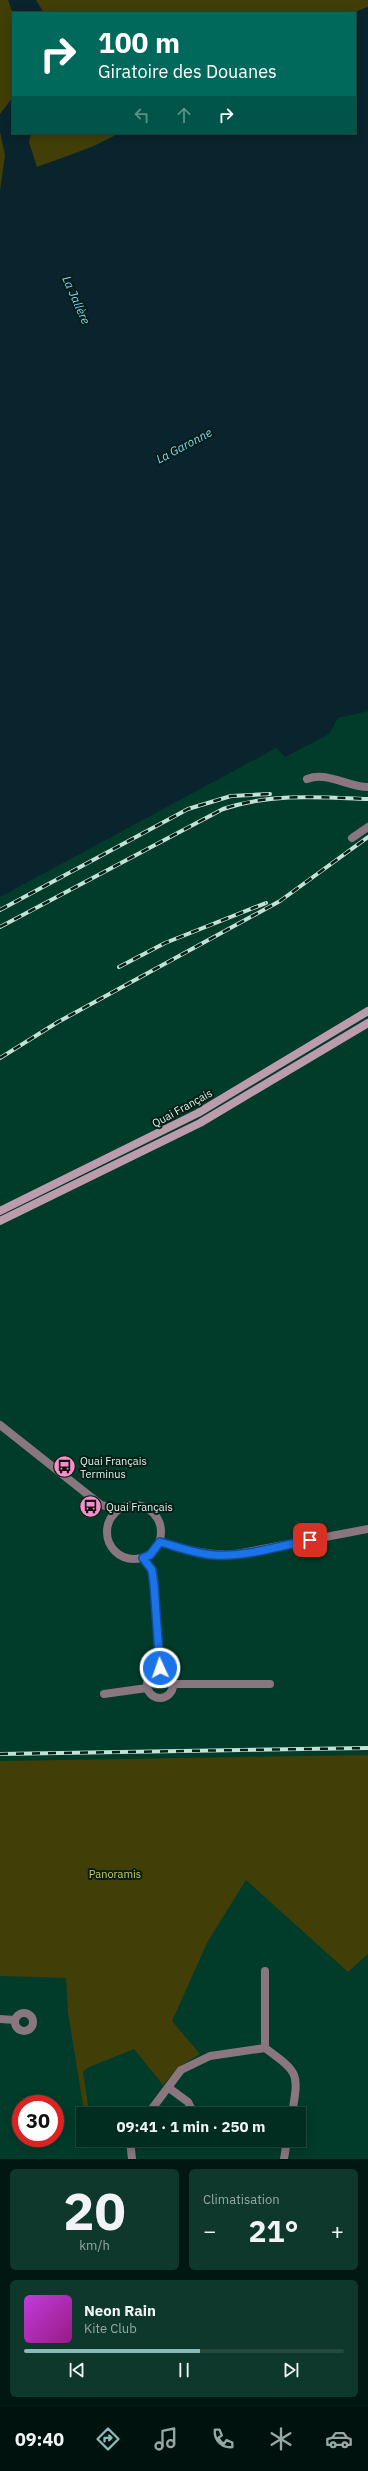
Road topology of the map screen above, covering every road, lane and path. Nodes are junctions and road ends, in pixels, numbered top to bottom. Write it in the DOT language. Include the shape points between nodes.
graph roads {
  1 [pos="307,779"];
  2 [pos="368,787"];
  3 [pos="368,827"];
  4 [pos="352,838"];
  5 [pos="368,1011"];
  6 [pos="368,1022"];
  7 [pos="0,1211"];
  8 [pos="0,1221"];
  9 [pos="0,1425"];
  10 [pos="101,1505"];
  11 [pos="120,1509"];
  12 [pos="108,1525"];
  13 [pos="368,1529"];
  14 [pos="160,1542"];
  15 [pos="143,1558"];
  16 [pos="157,1672"];
  17 [pos="173,1684"];
  18 [pos="270,1684"];
  19 [pos="147,1688"];
  20 [pos="104,1694"];
  21 [pos="265,1971"];
  22 [pos="0,2019"];
  23 [pos="15,2020"];
  24 [pos="265,2048"];
  25 [pos="169,2088"];
  26 [pos="154,2107"];
  27 [pos="190,2107"];
  28 [pos="293,2107"];
  29 [pos="131,2147"];
  30 [pos="286,2147"];
  31 [pos="132,2159"];
  32 [pos="284,2159"];
  1 -- 2 [label="street" via="323,776 354,787"];
  3 -- 4 [label="street"];
  5 -- 7 [label="main road, Quai Français" via="198,1113"];
  6 -- 8 [label="main road, Quai Français" via="200,1123"];
  9 -- 10 [label="street"];
  10 -- 11 [label="street"];
  10 -- 12 [label="street"];
  11 -- 12 [label="street" via="114,1513"];
  11 -- 14 [label="street" via="136,1505 152,1511 161,1525"];
  12 -- 15 [label="street" via="108,1538 117,1553 125,1558"];
  13 -- 14 [label="street" via="236,1554 214,1555 194,1552"];
  14 -- 15 [label="street" via="153,1552"];
  15 -- 16 [label="street" via="152,1570 154,1585 160,1668"];
  16 -- 17 [label="street" via="167,1673"];
  16 -- 19 [label="street" via="150,1676"];
  17 -- 18 [label="street"];
  17 -- 19 [label="street" via="170,1694 159,1698 151,1695"];
  19 -- 20 [label="street"];
  21 -- 24 [label="street"];
  22 -- 23 [label="street"];
  24 -- 25 [label="street" via="210,2056 181,2070"];
  24 -- 28 [label="street" via="292,2068 297,2083"];
  25 -- 26 [label="street"];
  25 -- 27 [label="street" via="188,2102"];
  29 -- 31 [label="street"];
  30 -- 32 [label="street"];
}
